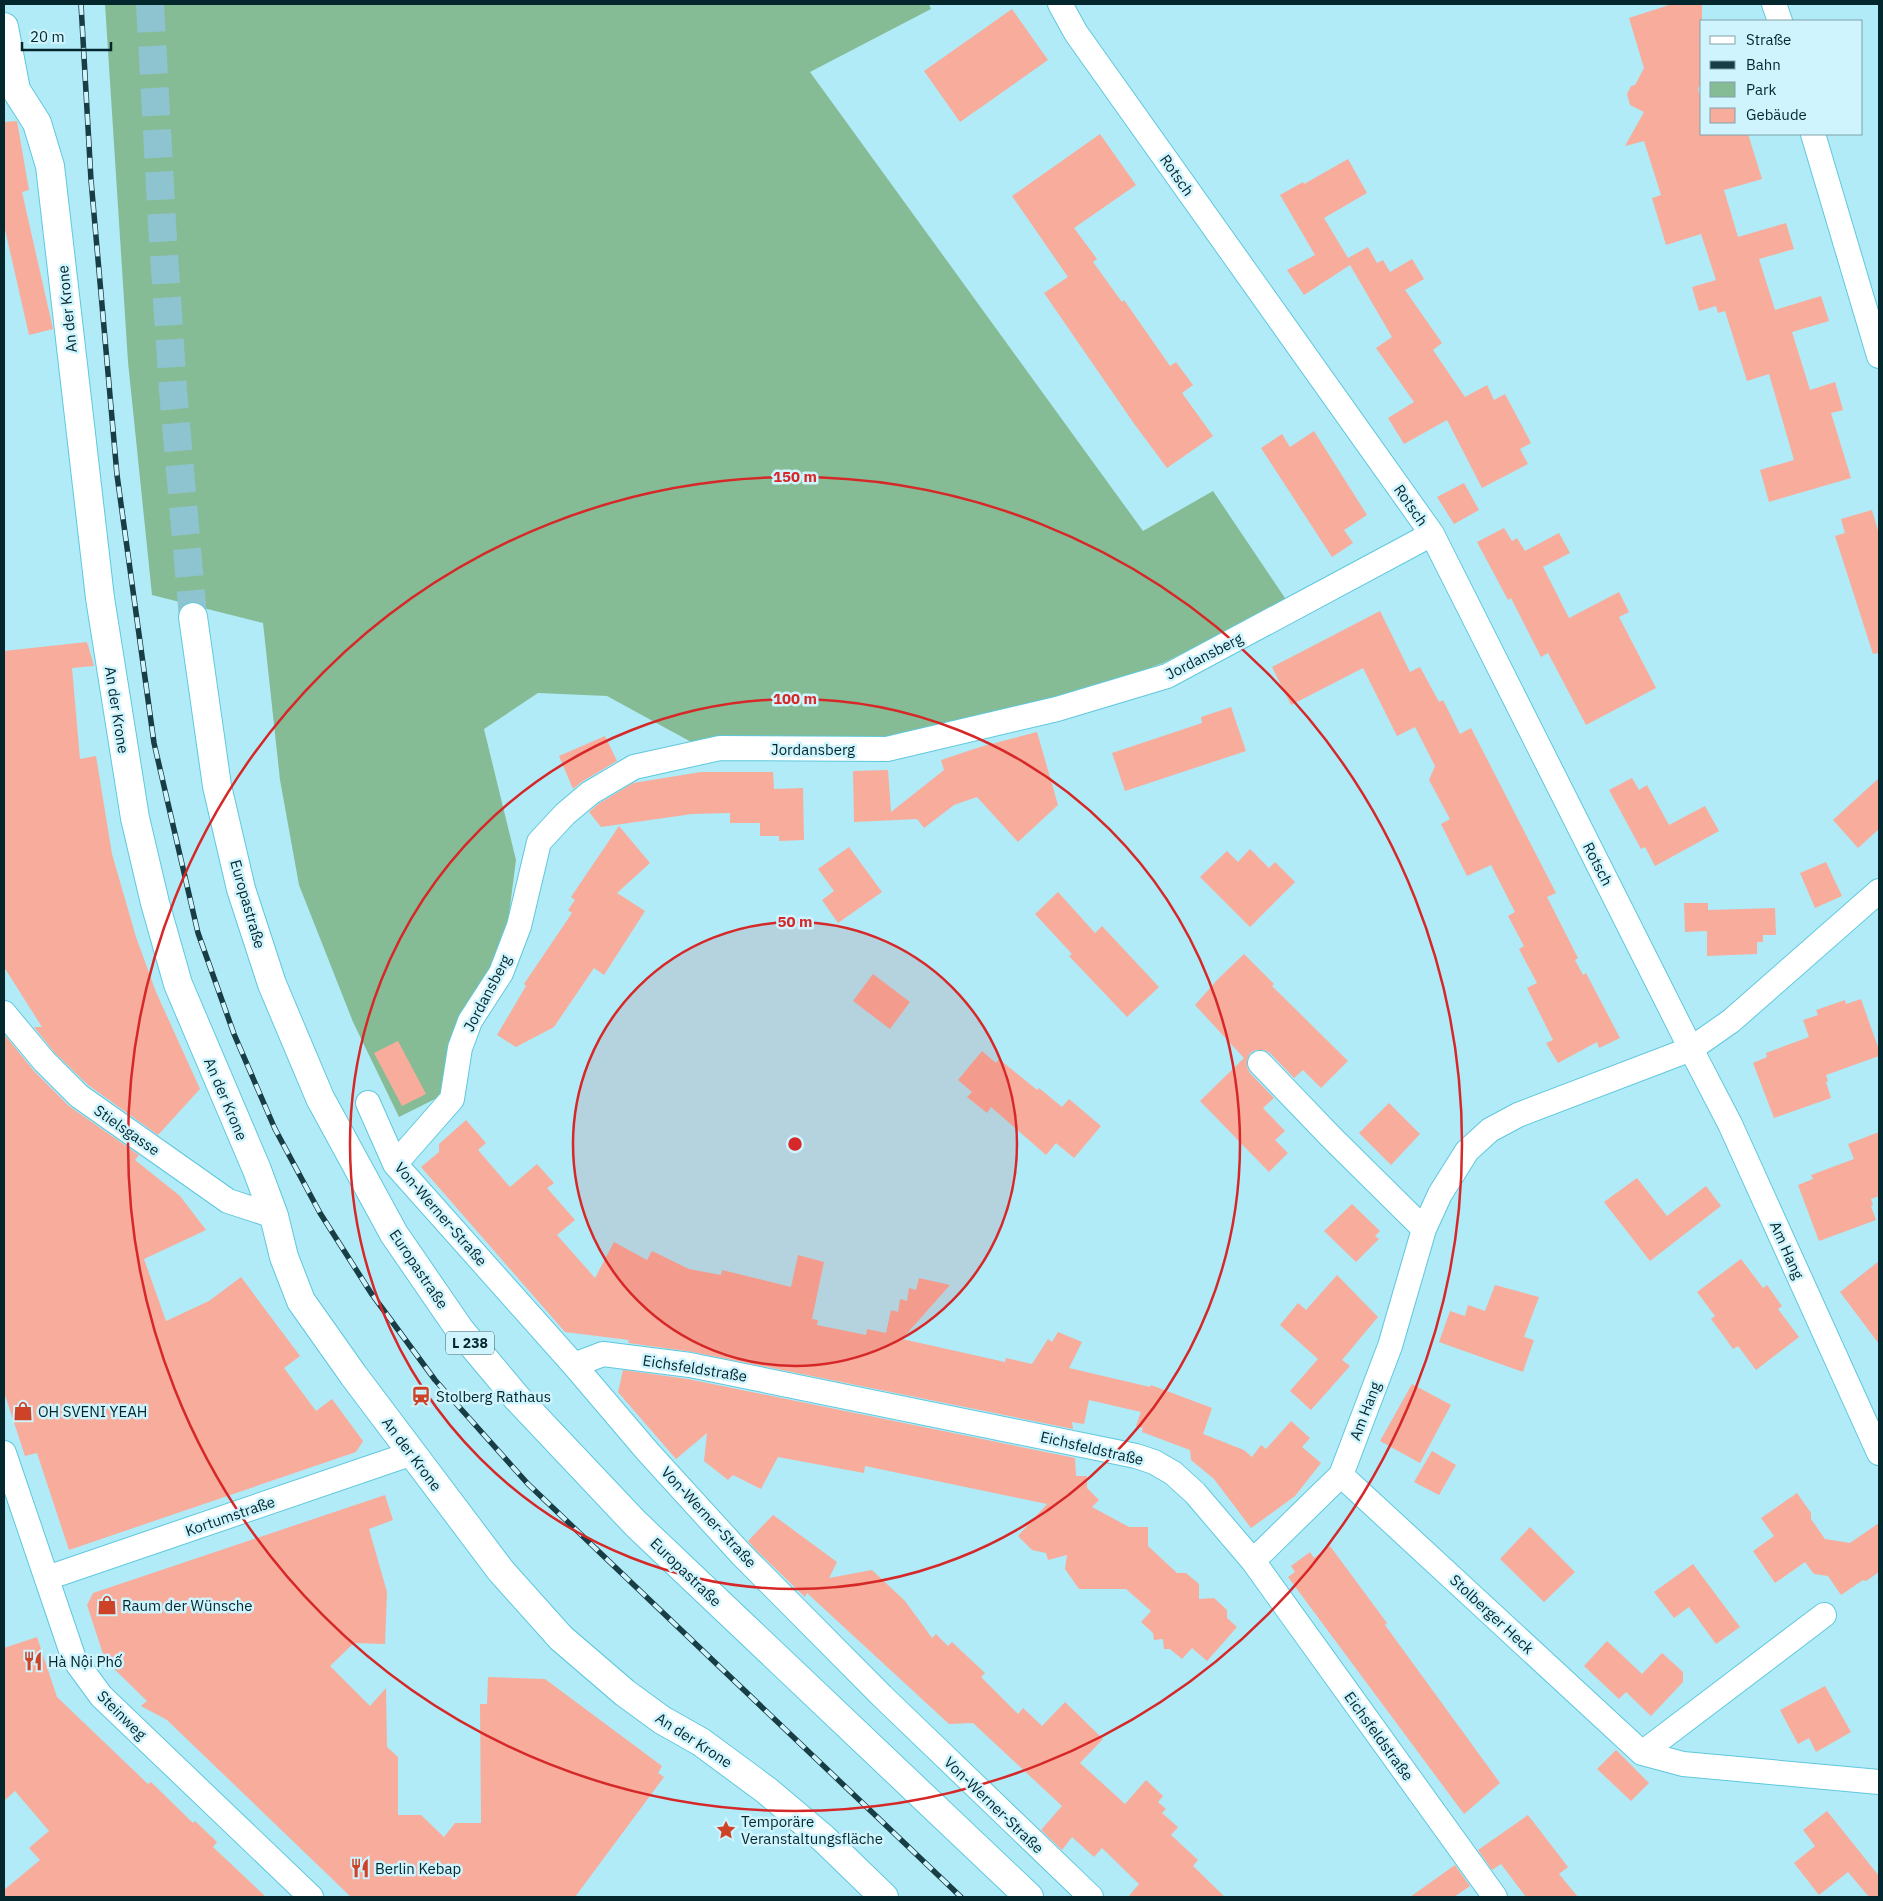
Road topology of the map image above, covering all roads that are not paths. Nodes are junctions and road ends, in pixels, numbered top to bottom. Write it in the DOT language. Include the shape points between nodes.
graph roads {
  1 [pos="1060,4"];
  2 [pos="1774,4"];
  3 [pos="1780,20"];
  4 [pos="4,27"];
  5 [pos="10,82"];
  6 [pos="1813,135"];
  7 [pos="1879,356"];
  8 [pos="1432,534"];
  9 [pos="193,617"];
  10 [pos="1879,891"];
  11 [pos="4,1014"];
  12 [pos="1691,1049"];
  13 [pos="1260,1063"];
  14 [pos="368,1103"];
  15 [pos="395,1164"];
  16 [pos="274,1216"];
  17 [pos="1424,1229"];
  18 [pos="574,1365"];
  19 [pos="4,1453"];
  20 [pos="413,1453"];
  21 [pos="1879,1453"];
  22 [pos="1341,1475"];
  23 [pos="1253,1561"];
  24 [pos="47,1578"];
  25 [pos="1824,1615"];
  26 [pos="1642,1753"];
  27 [pos="1879,1782"];
  28 [pos="311,1897"];
  29 [pos="884,1897"];
  30 [pos="1030,1897"];
  31 [pos="1091,1897"];
  32 [pos="1495,1897"];
  1 -- 8 [label="street, Rotsch" via="1076,33"];
  2 -- 3 [label="street"];
  4 -- 5 [label="street"];
  5 -- 16 [label="street, An der Krone" via="37,123 50,166 100,598 135,818 178,984"];
  6 -- 7 [label="street"];
  8 -- 12 [label="street, Rotsch"];
  8 -- 15 [label="street, Jordansberg" via="1168,676 1057,709 887,749 720,748 634,766 564,814 539,842 519,926 507,958 470,1021 460,1048 452,1099"];
  9 -- 30 [label="street, Europastraße / L 238" via="217,786 241,889 272,984 320,1098 394,1234 460,1330 517,1398 636,1524"];
  10 -- 12 [label="street, Am Hang" via="1731,1021"];
  11 -- 16 [label="street, Stielsgasse" via="79,1096 228,1201"];
  12 -- 17 [label="street, Am Hang" via="1518,1115 1490,1130 1467,1151 1440,1194"];
  12 -- 21 [label="street, Am Hang" via="1730,1124"];
  13 -- 17 [label="street"];
  14 -- 15 [label="street, Von-Werner-Straße"];
  15 -- 18 [label="street, Von-Werner-Straße"];
  16 -- 20 [label="street, An der Krone" via="284,1257 301,1301"];
  17 -- 22 [label="street, Am Hang" via="1390,1346"];
  18 -- 23 [label="street, Eichsfeldstraße" via="603,1354 690,1365 1136,1456 1173,1472"];
  18 -- 31 [label="street, Von-Werner-Straße" via="614,1414 742,1554 882,1696"];
  19 -- 24 [label="street, Steinweg"];
  20 -- 24 [label="street, Kortumstraße"];
  20 -- 29 [label="street, An der Krone" via="501,1571 561,1638 625,1693 662,1720 701,1742 766,1790 823,1838"];
  22 -- 23 [label="street, Am Hang"];
  22 -- 26 [label="street, Stolberger Heck"];
  23 -- 32 [label="street, Eichsfeldstraße"];
  24 -- 28 [label="street, Steinweg" via="74,1660 101,1696"];
  25 -- 26 [label="street"];
  26 -- 27 [label="street, Stolberger Heck" via="1683,1764"];
}
